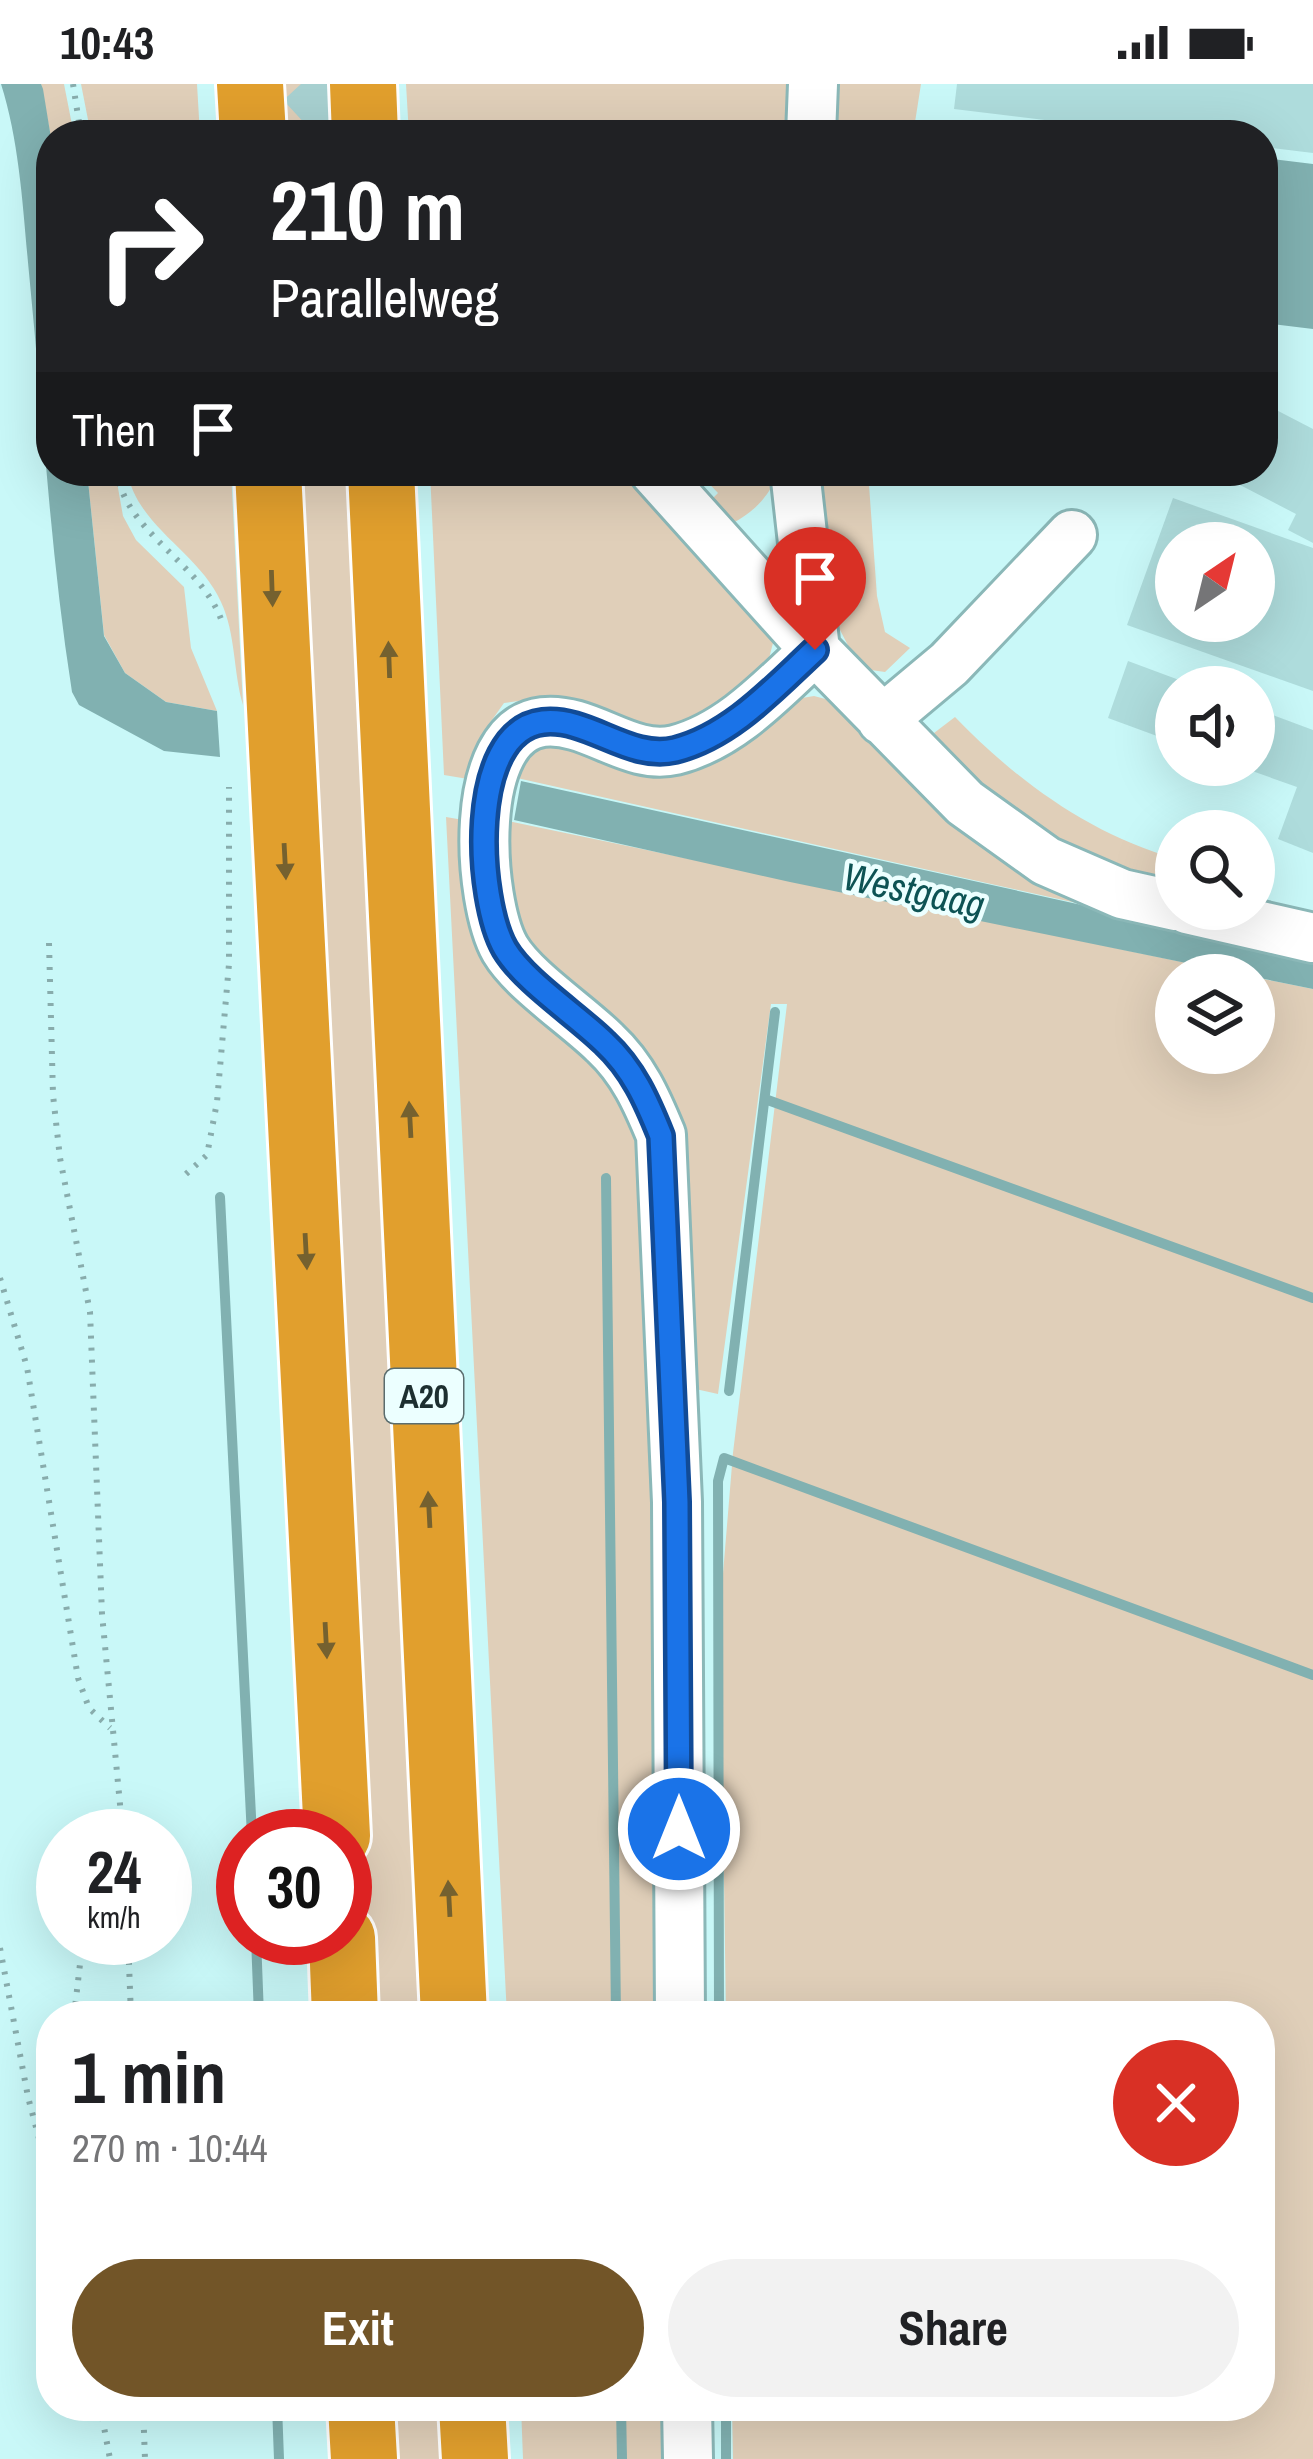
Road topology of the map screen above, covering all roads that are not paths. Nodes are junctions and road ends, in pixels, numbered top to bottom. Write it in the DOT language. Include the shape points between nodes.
graph roads {
  1 [pos="250,84"];
  2 [pos="363,84"];
  3 [pos="813,84"];
  4 [pos="252,120"];
  5 [pos="364,120"];
  6 [pos="812,120"];
  7 [pos="269,486"];
  8 [pos="382,486"];
  9 [pos="667,486"];
  10 [pos="797,486"];
  11 [pos="1072,536"];
  12 [pos="815,650"];
  13 [pos="882,720"];
  14 [pos="1155,902"];
  15 [pos="1275,929"];
  16 [pos="1313,938"];
  17 [pos="336,1809"];
  18 [pos="343,1965"];
  19 [pos="344,2001"];
  20 [pos="453,2001"];
  21 [pos="680,2001"];
  22 [pos="363,2421"];
  23 [pos="473,2421"];
  24 [pos="687,2421"];
  25 [pos="364,2459"];
  26 [pos="475,2459"];
  27 [pos="688,2459"];
  1 -- 4 [label="highway"];
  2 -- 5 [label="highway"];
  3 -- 6 [label="street"];
  7 -- 17 [label="highway, one-way"];
  20 -- 8 [label="highway, A20, one-way"];
  9 -- 12 [label="street"];
  10 -- 12 [label="street"];
  11 -- 13 [label="street" via="949,664"];
  12 -- 13 [label="street"];
  12 -- 21 [label="street" via="723,729 674,750 642,751 572,724 541,722 517,733 492,769 483,846 506,950 608,1045 641,1087 661,1136 677,1502"];
  13 -- 14 [label="street" via="965,803 1046,861"];
  15 -- 16 [label="street"];
  18 -- 19 [label="highway"];
  22 -- 25 [label="highway"];
  23 -- 26 [label="highway"];
  24 -- 27 [label="street"];
}
